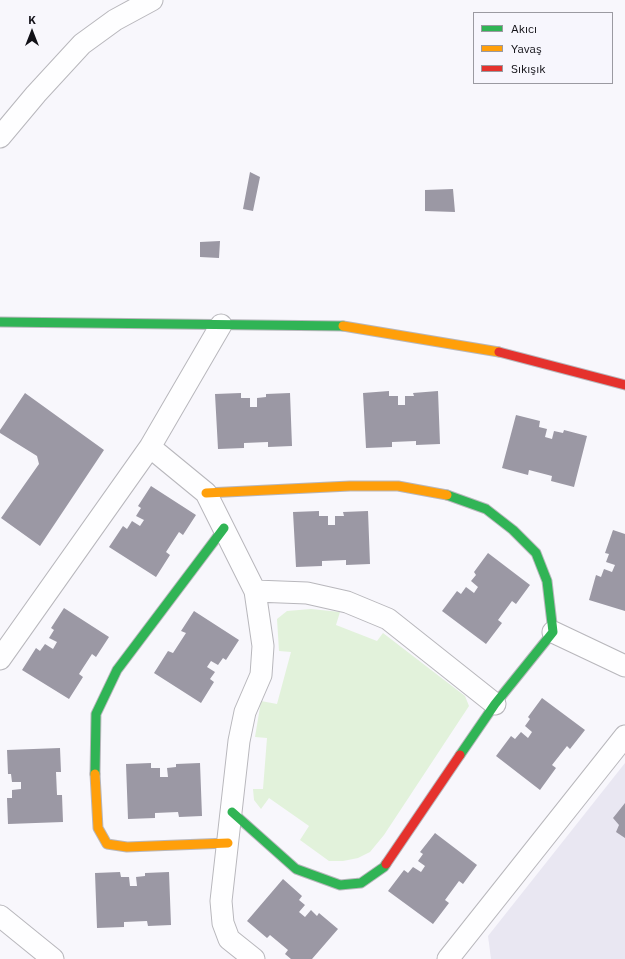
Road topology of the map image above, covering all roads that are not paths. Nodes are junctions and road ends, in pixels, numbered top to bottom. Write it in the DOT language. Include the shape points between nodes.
graph roads {
  1 [pos="152,0"];
  2 [pos="0,137"];
  3 [pos="0,322"];
  4 [pos="221,325"];
  5 [pos="625,385"];
  6 [pos="150,447"];
  7 [pos="206,493"];
  8 [pos="224,528"];
  9 [pos="255,591"];
  10 [pos="553,632"];
  11 [pos="0,659"];
  12 [pos="625,666"];
  13 [pos="495,704"];
  14 [pos="625,736"];
  15 [pos="232,812"];
  16 [pos="228,843"];
  17 [pos="0,916"];
  18 [pos="53,959"];
  19 [pos="254,959"];
  20 [pos="448,959"];
  1 -- 2 [label="street" via="115,20 82,44"];
  3 -- 4 [label="street"];
  4 -- 5 [label="street" via="340,326 492,350"];
  4 -- 6 [label="street"];
  6 -- 7 [label="street"];
  6 -- 11 [label="street"];
  7 -- 8 [label="street"];
  7 -- 10 [label="street" via="398,486 449,494 486,509 513,530 536,553 547,581"];
  8 -- 9 [label="street"];
  8 -- 16 [label="street" via="117,670 96,714 95,786 98,828 107,844 127,847"];
  9 -- 13 [label="street" via="314,595 347,602 388,619"];
  9 -- 15 [label="street" via="263,646 261,675 245,712"];
  10 -- 12 [label="street"];
  10 -- 13 [label="street"];
  13 -- 15 [label="street" via="384,867 361,883 340,885 296,869"];
  14 -- 20 [label="street"];
  15 -- 16 [label="street"];
  16 -- 19 [label="street" via="221,901 223,923 229,939"];
  17 -- 18 [label="street"];
}
